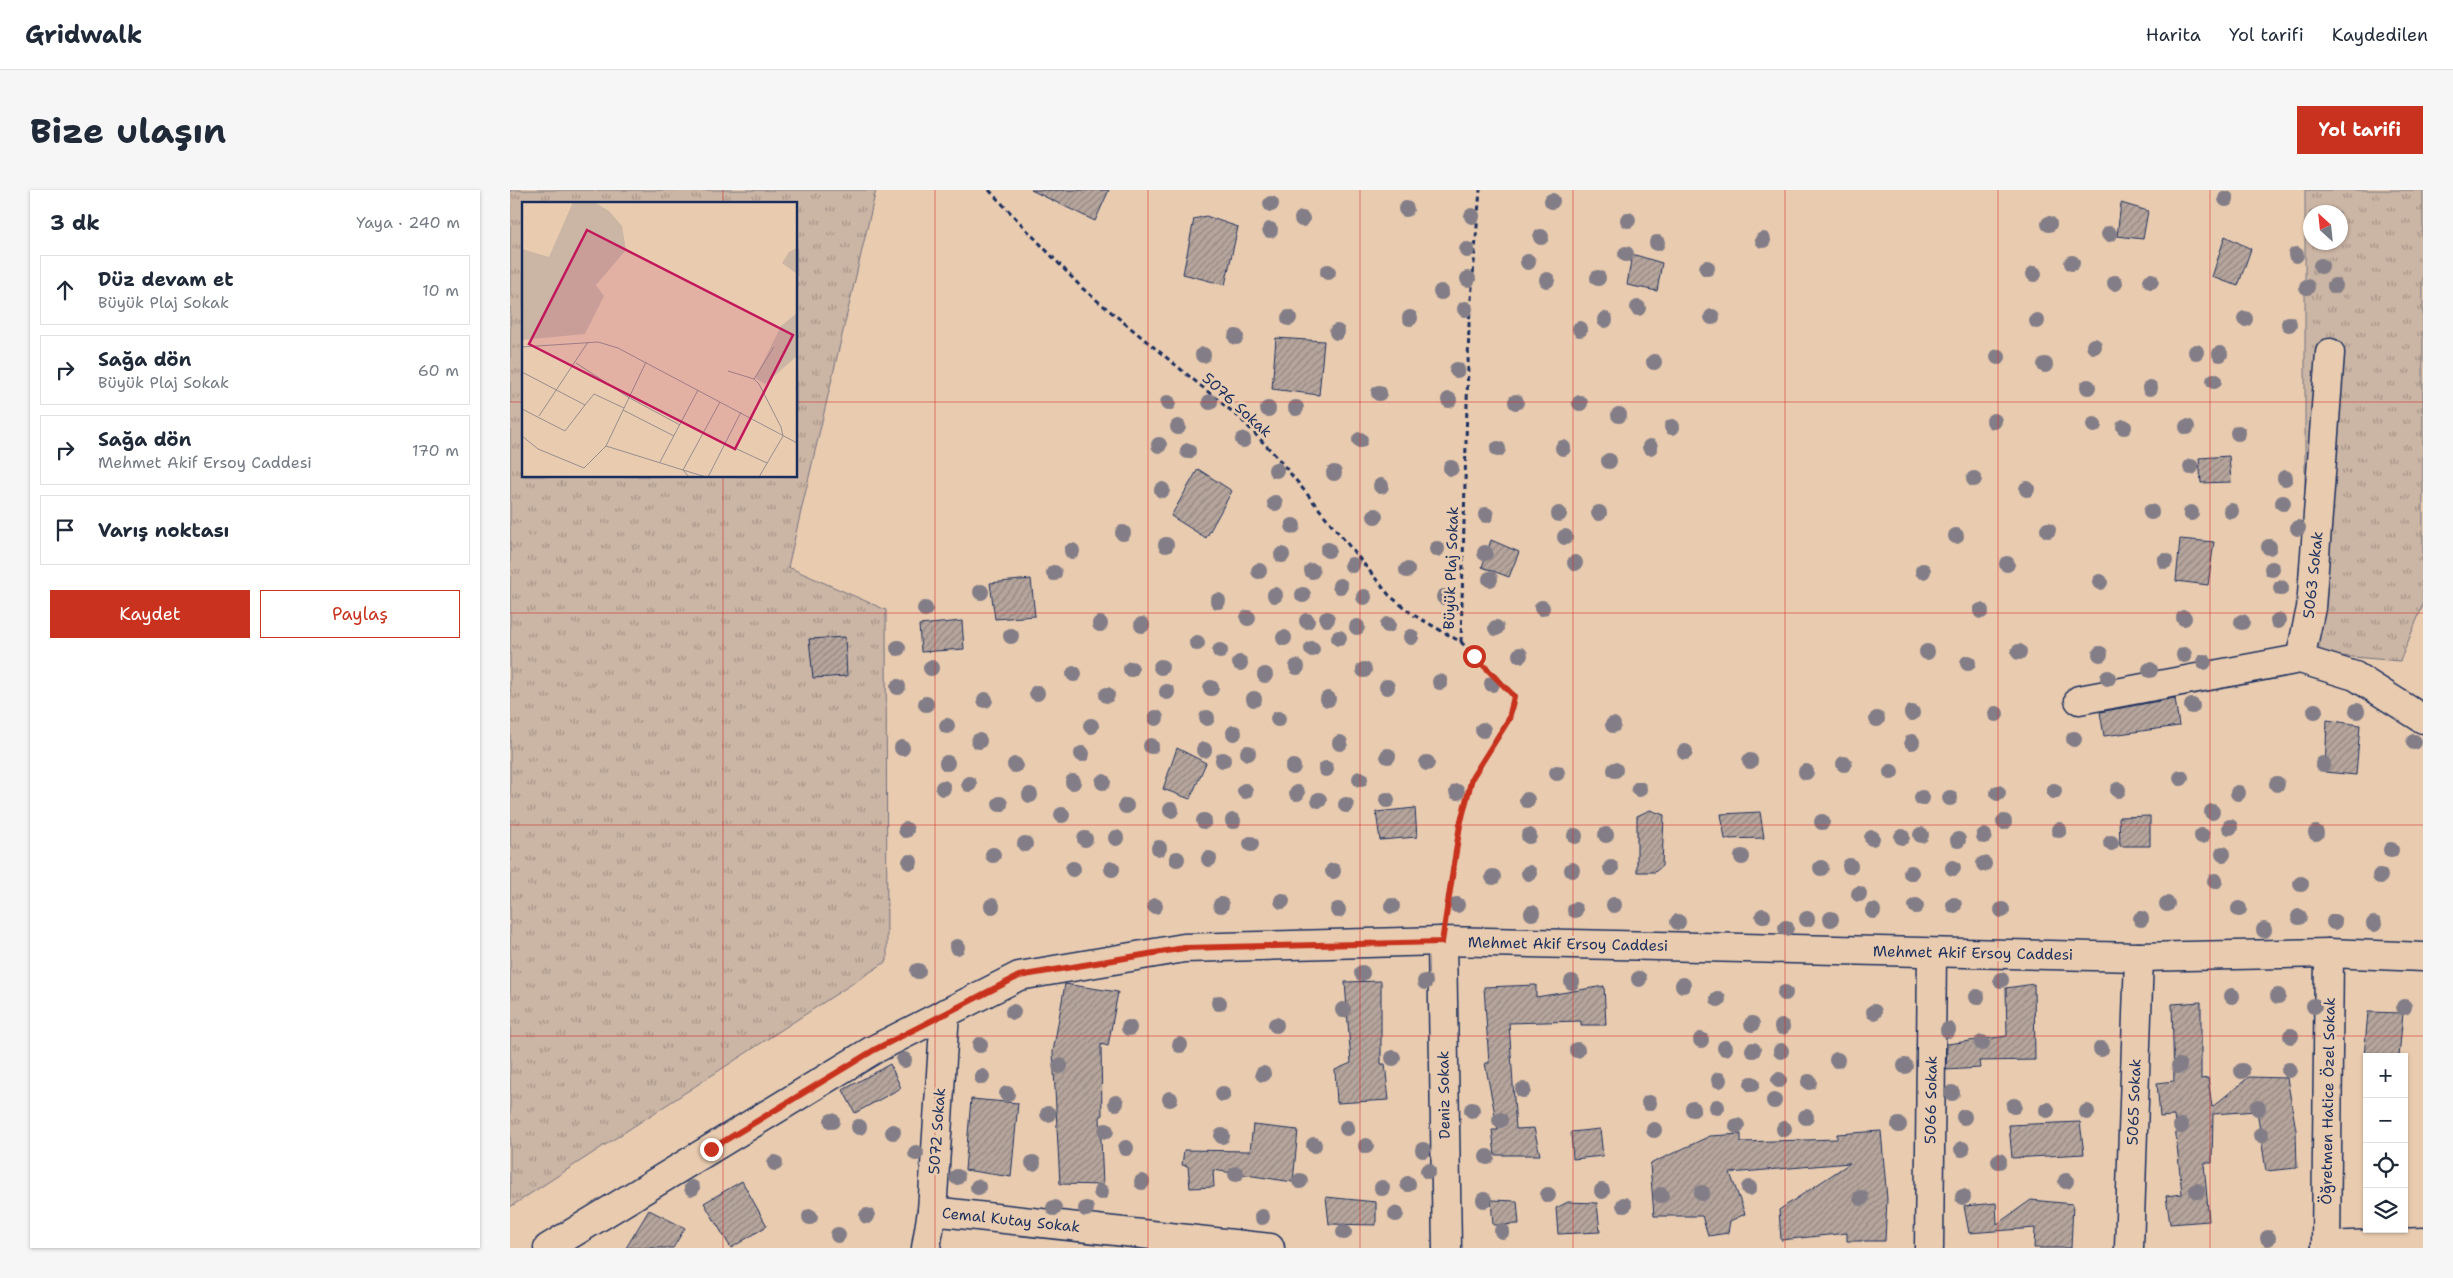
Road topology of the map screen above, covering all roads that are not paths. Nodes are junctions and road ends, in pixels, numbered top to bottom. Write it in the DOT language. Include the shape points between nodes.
graph roads {
  1 [pos="2330,353"];
  2 [pos="2300,659"];
  3 [pos="2079,700"];
  4 [pos="2423,718"];
  5 [pos="1442,942"];
  6 [pos="1932,953"];
  7 [pos="2329,953"];
  8 [pos="2139,957"];
  9 [pos="2423,957"];
  10 [pos="945,1013"];
  11 [pos="932,1211"];
  12 [pos="2423,1242"];
  13 [pos="2326,1247"];
  14 [pos="548,1248"];
  15 [pos="926,1248"];
  16 [pos="1270,1248"];
  17 [pos="1447,1248"];
  18 [pos="1929,1248"];
  19 [pos="2129,1248"];
  1 -- 2 [label="street, 5063 Sokak" via="2312,608"];
  2 -- 3 [label="street"];
  2 -- 4 [label="street" via="2355,676"];
  5 -- 6 [label="street, Mehmet Akif Ersoy Caddesi"];
  5 -- 10 [label="street, Mehmet Akif Ersoy Caddesi" via="1184,948 1019,976"];
  5 -- 17 [label="street, Deniz Sokak"];
  6 -- 8 [label="street, Mehmet Akif Ersoy Caddesi"];
  6 -- 18 [label="street, 5066 Sokak"];
  7 -- 8 [label="street, Mehmet Akif Ersoy Caddesi"];
  7 -- 9 [label="street, Mehmet Akif Ersoy Caddesi"];
  7 -- 13 [label="street, Öğretmen Hatice Özel Sokak"];
  8 -- 19 [label="street, 5065 Sokak"];
  10 -- 11 [label="street, 5072 Sokak"];
  10 -- 14 [label="street, Mehmet Akif Ersoy Caddesi" via="874,1050"];
  11 -- 15 [label="street, 5072 Sokak"];
  11 -- 16 [label="street, Cemal Kutay Sokak"];
  12 -- 13 [label="street"];
}
